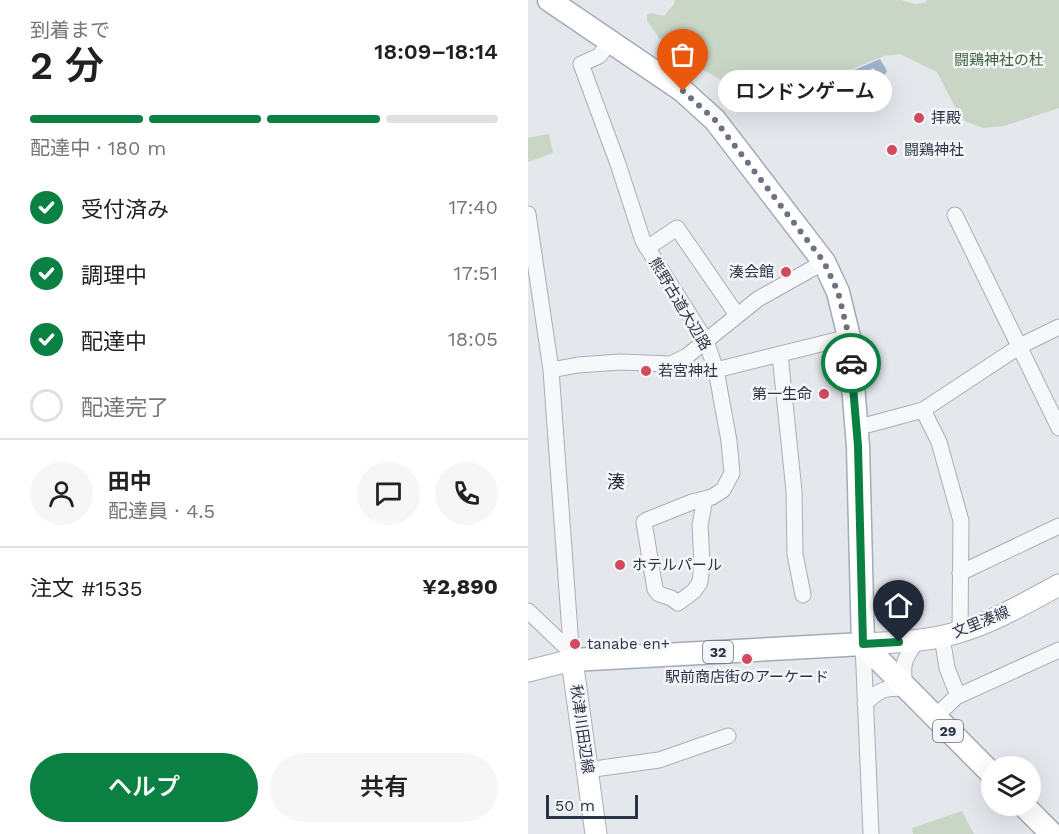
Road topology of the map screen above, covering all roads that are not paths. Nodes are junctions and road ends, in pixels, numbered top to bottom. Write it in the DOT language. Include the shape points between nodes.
graph roads {
  1 [pos="549,0"];
  2 [pos="610,42"];
  3 [pos="528,214"];
  4 [pos="956,215"];
  5 [pos="648,248"];
  6 [pos="824,262"];
  7 [pos="736,315"];
  8 [pos="1059,327"];
  9 [pos="849,337"];
  10 [pos="706,342"];
  11 [pos="1020,346"];
  12 [pos="780,355"];
  13 [pos="551,370"];
  14 [pos="717,370"];
  15 [pos="923,410"];
  16 [pos="856,428"];
  17 [pos="1059,428"];
  18 [pos="705,499"];
  19 [pos="1059,526"];
  20 [pos="960,573"];
  21 [pos="1059,585"];
  22 [pos="803,595"];
  23 [pos="528,611"];
  24 [pos="568,619"];
  25 [pos="544,627"];
  26 [pos="951,634"];
  27 [pos="917,641"];
  28 [pos="863,644"];
  29 [pos="1059,650"];
  30 [pos="571,655"];
  31 [pos="528,671"];
  32 [pos="905,688"];
  33 [pos="958,696"];
  34 [pos="865,704"];
  35 [pos="934,717"];
  36 [pos="728,736"];
  37 [pos="981,763"];
  38 [pos="587,770"];
  39 [pos="1034,816"];
  40 [pos="596,834"];
  41 [pos="871,834"];
  42 [pos="1052,834"];
  1 -- 2 [label="main road"];
  2 -- 5 [label="street, 熊野古道大辺路" via="599,56 581,64 642,241"];
  2 -- 6 [label="main road" via="683,91 715,120"];
  3 -- 13 [label="street"];
  4 -- 11 [label="street"];
  5 -- 7 [label="street" via="677,228"];
  5 -- 10 [label="street, 熊野古道大辺路"];
  6 -- 7 [label="street" via="758,298"];
  6 -- 9 [label="main road" via="838,292"];
  7 -- 10 [label="street"];
  8 -- 11 [label="street"];
  9 -- 12 [label="street"];
  9 -- 16 [label="main road"];
  10 -- 13 [label="street" via="671,364 620,362"];
  10 -- 14 [label="street, 熊野古道大辺路"];
  11 -- 15 [label="street"];
  11 -- 17 [label="street"];
  12 -- 14 [label="street"];
  12 -- 22 [label="street" via="793,474 795,554"];
  13 -- 24 [label="street"];
  14 -- 18 [label="street, 熊野古道大辺路" via="732,473 723,490"];
  15 -- 16 [label="street"];
  15 -- 20 [label="street" via="939,442 961,521"];
  16 -- 28 [label="main road"];
  18 -- 18 [label="street, 熊野古道大辺路" via="700,525 700,582 678,603 655,589 646,521"];
  19 -- 20 [label="street"];
  20 -- 26 [label="street"];
  21 -- 26 [label="main road, 文里湊線" via="1013,610"];
  23 -- 25 [label="street"];
  24 -- 25 [label="street" via="554,630"];
  24 -- 30 [label="street"];
  25 -- 30 [label="street"];
  26 -- 27 [label="main road, 文里湊線"];
  26 -- 33 [label="street" via="947,668"];
  27 -- 28 [label="main road, 文里湊線"];
  27 -- 32 [label="street" via="904,660"];
  28 -- 30 [label="main road, 32"];
  28 -- 32 [label="main road, 29"];
  28 -- 34 [label="street"];
  29 -- 33 [label="street"];
  30 -- 31 [label="main road"];
  30 -- 38 [label="main road, 秋津川田辺線"];
  32 -- 34 [label="street" via="886,688"];
  32 -- 35 [label="main road, 29"];
  33 -- 35 [label="street"];
  34 -- 41 [label="street"];
  35 -- 37 [label="main road, 29"];
  36 -- 38 [label="street" via="659,760"];
  38 -- 40 [label="main road, 秋津川田辺線"];
  39 -- 42 [label="main road"];
}
